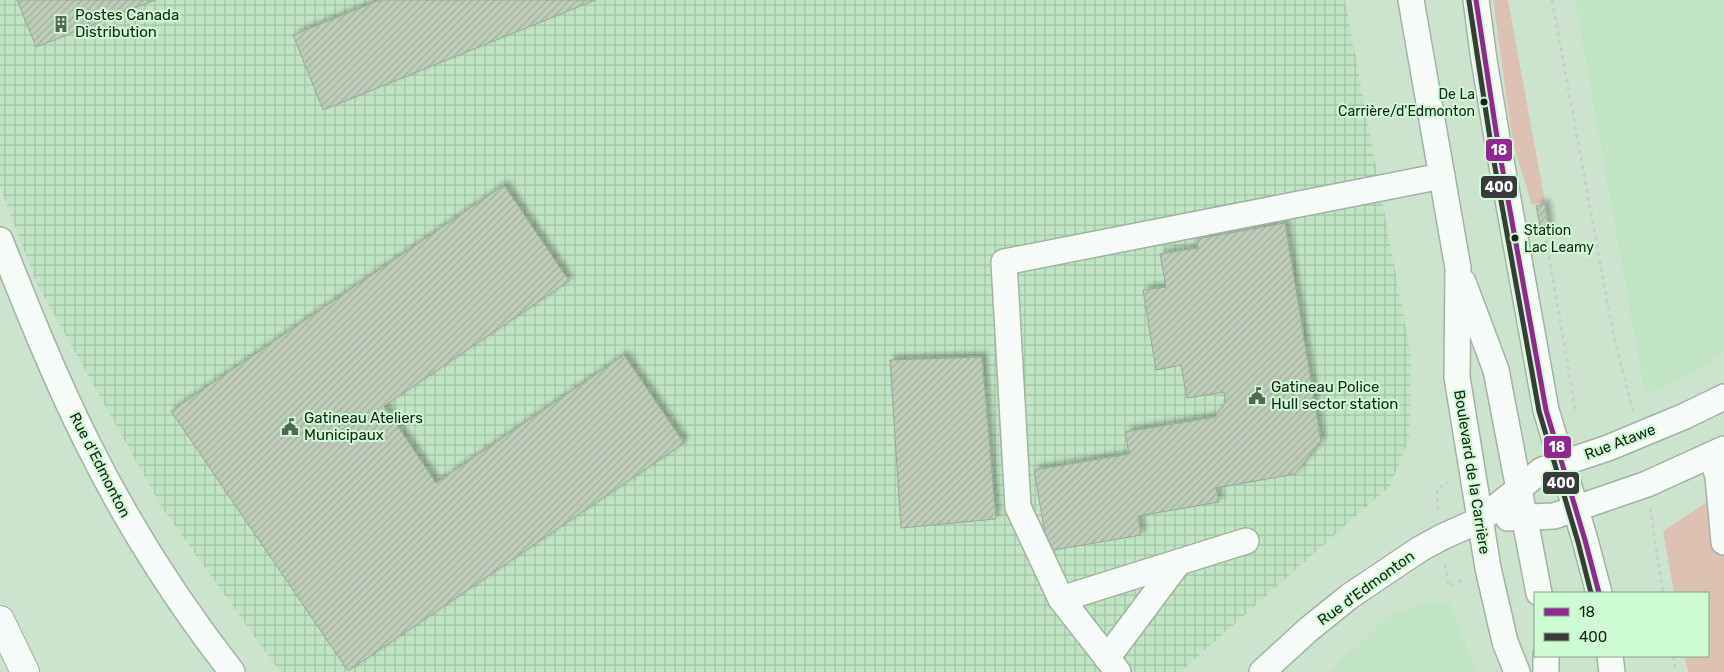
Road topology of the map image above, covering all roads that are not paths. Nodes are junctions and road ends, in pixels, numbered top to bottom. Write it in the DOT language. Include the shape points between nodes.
graph roads {
  1 [pos="1412,0"];
  2 [pos="1476,0"];
  3 [pos="1442,176"];
  4 [pos="0,240"];
  5 [pos="1458,268"];
  6 [pos="1724,397"];
  7 [pos="1718,452"];
  8 [pos="1562,463"];
  9 [pos="1518,489"];
  10 [pos="1576,508"];
  11 [pos="1524,517"];
  12 [pos="1480,520"];
  13 [pos="1246,541"];
  14 [pos="1724,542"];
  15 [pos="1178,563"];
  16 [pos="1539,592"];
  17 [pos="1599,592"];
  18 [pos="1061,599"];
  19 [pos="0,620"];
  20 [pos="1546,657"];
  21 [pos="1610,657"];
  22 [pos="1113,665"];
  23 [pos="25,672"];
  24 [pos="232,672"];
  25 [pos="1262,672"];
  26 [pos="1517,672"];
  27 [pos="1546,672"];
  28 [pos="1612,672"];
  1 -- 3 [label="street, Boulevard de la Carrière"];
  2 -- 8 [label="street" via="1498,144 1546,410"];
  3 -- 5 [label="street, Boulevard de la Carrière"];
  3 -- 18 [label="street" via="1004,262 1018,507"];
  4 -- 24 [label="street, Rue d'Edmonton" via="41,344 108,483 170,585"];
  5 -- 9 [label="street, Boulevard de la Carrière" via="1496,370"];
  5 -- 12 [label="street, Boulevard de la Carrière" via="1457,377"];
  6 -- 8 [label="street, Rue Atawe" via="1656,429"];
  7 -- 10 [label="street" via="1647,484"];
  7 -- 14 [label="street"];
  8 -- 9 [label="street, Rue Atawe" via="1542,470"];
  8 -- 10 [label="street"];
  9 -- 11 [label="street, Boulevard de la Carrière"];
  9 -- 12 [label="street, Rue Atawe"];
  10 -- 11 [label="street" via="1554,516"];
  10 -- 17 [label="street"];
  11 -- 12 [label="street"];
  11 -- 16 [label="street, Boulevard de la Carrière"];
  12 -- 25 [label="street, Rue d'Edmonton" via="1442,537 1373,580 1309,629"];
  12 -- 26 [label="street, Boulevard de la Carrière" via="1493,592"];
  13 -- 15 [label="street"];
  15 -- 18 [label="street"];
  15 -- 22 [label="street"];
  18 -- 22 [label="street"];
  19 -- 23 [label="highway"];
  20 -- 27 [label="street"];
  21 -- 28 [label="street"];
}
